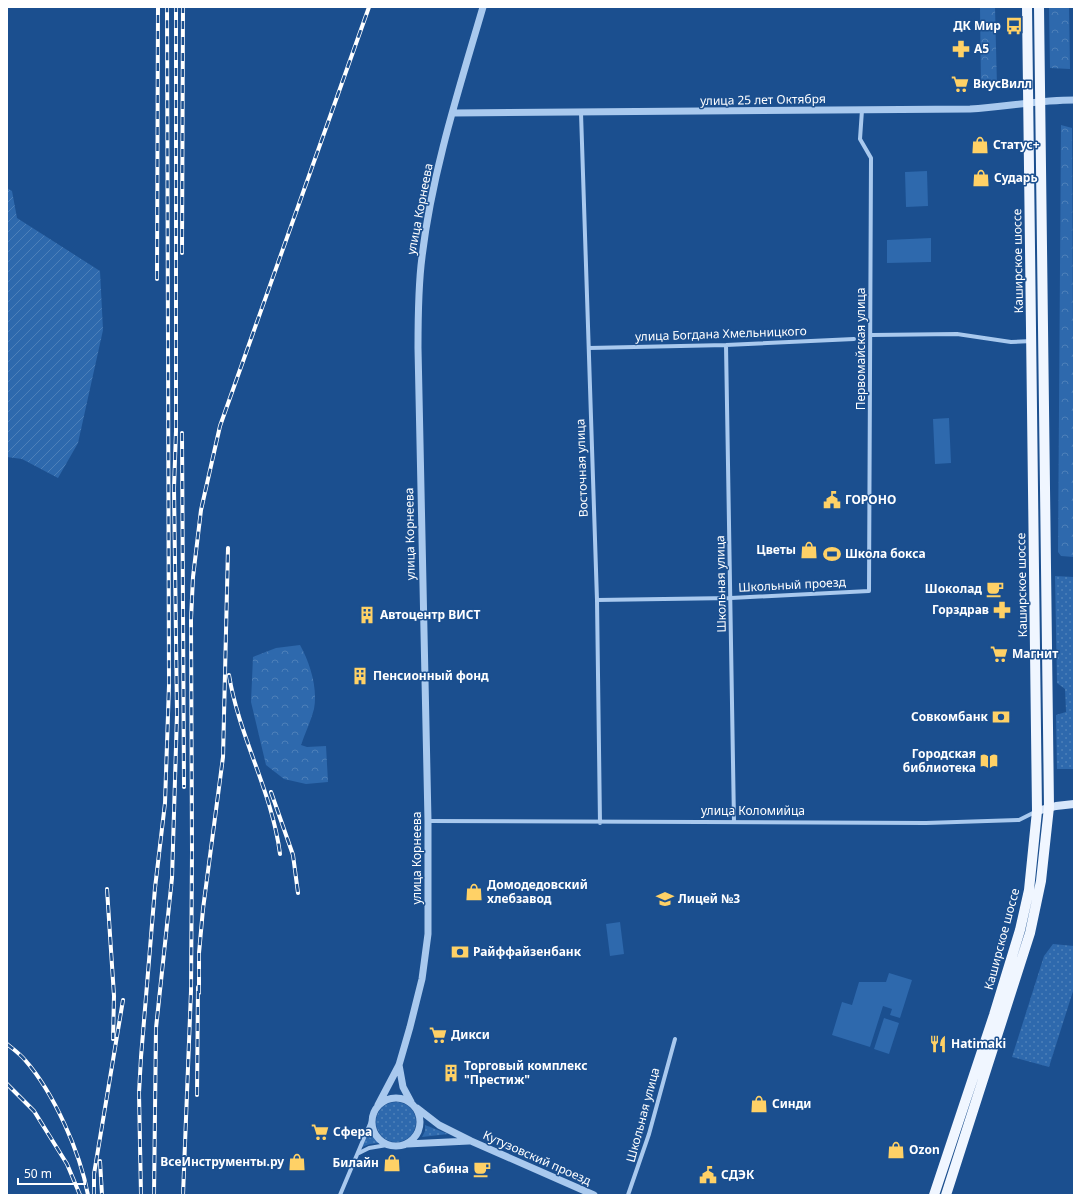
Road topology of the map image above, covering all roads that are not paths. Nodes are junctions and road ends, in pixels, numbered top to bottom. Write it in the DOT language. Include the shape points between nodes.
graph roads {
  1 [pos="483,7"];
  2 [pos="1027,7"];
  3 [pos="1039,7"];
  4 [pos="1074,100"];
  5 [pos="1040,101"];
  6 [pos="1029,103"];
  7 [pos="862,110"];
  8 [pos="453,113"];
  9 [pos="581,113"];
  10 [pos="872,334"];
  11 [pos="854,339"];
  12 [pos="1032,341"];
  13 [pos="726,345"];
  14 [pos="589,348"];
  15 [pos="869,591"];
  16 [pos="731,598"];
  17 [pos="597,600"];
  18 [pos="1074,804"];
  19 [pos="1049,807"];
  20 [pos="1038,811"];
  21 [pos="428,822"];
  22 [pos="734,822"];
  23 [pos="600,823"];
  24 [pos="675,1039"];
  25 [pos="399,1065"];
  26 [pos="378,1105"];
  27 [pos="414,1106"];
  28 [pos="372,1119"];
  29 [pos="471,1141"];
  30 [pos="407,1144"];
  31 [pos="387,1145"];
  32 [pos="358,1153"];
  33 [pos="340,1195"];
  34 [pos="594,1195"];
  35 [pos="628,1195"];
  36 [pos="934,1195"];
  37 [pos="946,1195"];
  1 -- 8 [label="street, улица Корнеева"];
  2 -- 6 [label="main road, Каширское шоссе"];
  3 -- 5 [label="main road, Каширское шоссе"];
  4 -- 5 [label="street, улица 25 лет Октября"];
  5 -- 6 [label="street, улица 25 лет Октября"];
  5 -- 19 [label="main road, Каширское шоссе"];
  6 -- 7 [label="street, улица 25 лет Октября" via="980,109"];
  6 -- 12 [label="main road, Каширское шоссе"];
  7 -- 9 [label="street, улица 25 лет Октября"];
  7 -- 10 [label="street, Первомайская улица" via="860,139 871,158"];
  8 -- 9 [label="street, улица 25 лет Октября"];
  8 -- 21 [label="street, улица Корнеева" via="426,226 418,307"];
  9 -- 14 [label="street, Восточная улица"];
  10 -- 12 [label="street" via="957,334 1012,342"];
  10 -- 15 [label="street, Первомайская улица"];
  11 -- 13 [label="street, улица Богдана Хмельницкого"];
  12 -- 20 [label="main road, Каширское шоссе"];
  13 -- 14 [label="street, улица Богдана Хмельницкого"];
  13 -- 16 [label="street, Школьная улица"];
  14 -- 17 [label="street, Восточная улица"];
  15 -- 16 [label="street, Школьный проезд"];
  16 -- 17 [label="street, Школьный проезд"];
  16 -- 22 [label="street, Школьная улица"];
  17 -- 23 [label="street, Восточная улица"];
  18 -- 19 [label="main road, улица Коломийца"];
  19 -- 20 [label="main road, улица Коломийца"];
  19 -- 37 [label="main road, Каширское шоссе" via="1041,880 1030,933"];
  20 -- 22 [label="street, улица Коломийца" via="1019,820 926,823"];
  20 -- 36 [label="main road, Каширское шоссе" via="1029,890 1020,930 990,1029"];
  21 -- 23 [label="street, улица Коломийца"];
  21 -- 25 [label="street, улица Корнеева" via="426,951 419,993"];
  22 -- 23 [label="street, улица Коломийца"];
  24 -- 35 [label="street, Школьная улица" via="649,1134"];
  25 -- 26 [label="street"];
  25 -- 27 [label="street" via="403,1087"];
  26 -- 27 [label="street" via="396,1097"];
  26 -- 28 [label="street"];
  27 -- 29 [label="street, Кутузовский проезд" via="439,1125"];
  27 -- 30 [label="street" via="421,1122 420,1128"];
  28 -- 31 [label="street" via="376,1136"];
  28 -- 32 [label="street"];
  29 -- 30 [label="street"];
  29 -- 34 [label="street, Кутузовский проезд"];
  30 -- 31 [label="street"];
  31 -- 32 [label="street"];
  32 -- 33 [label="street"];
}
